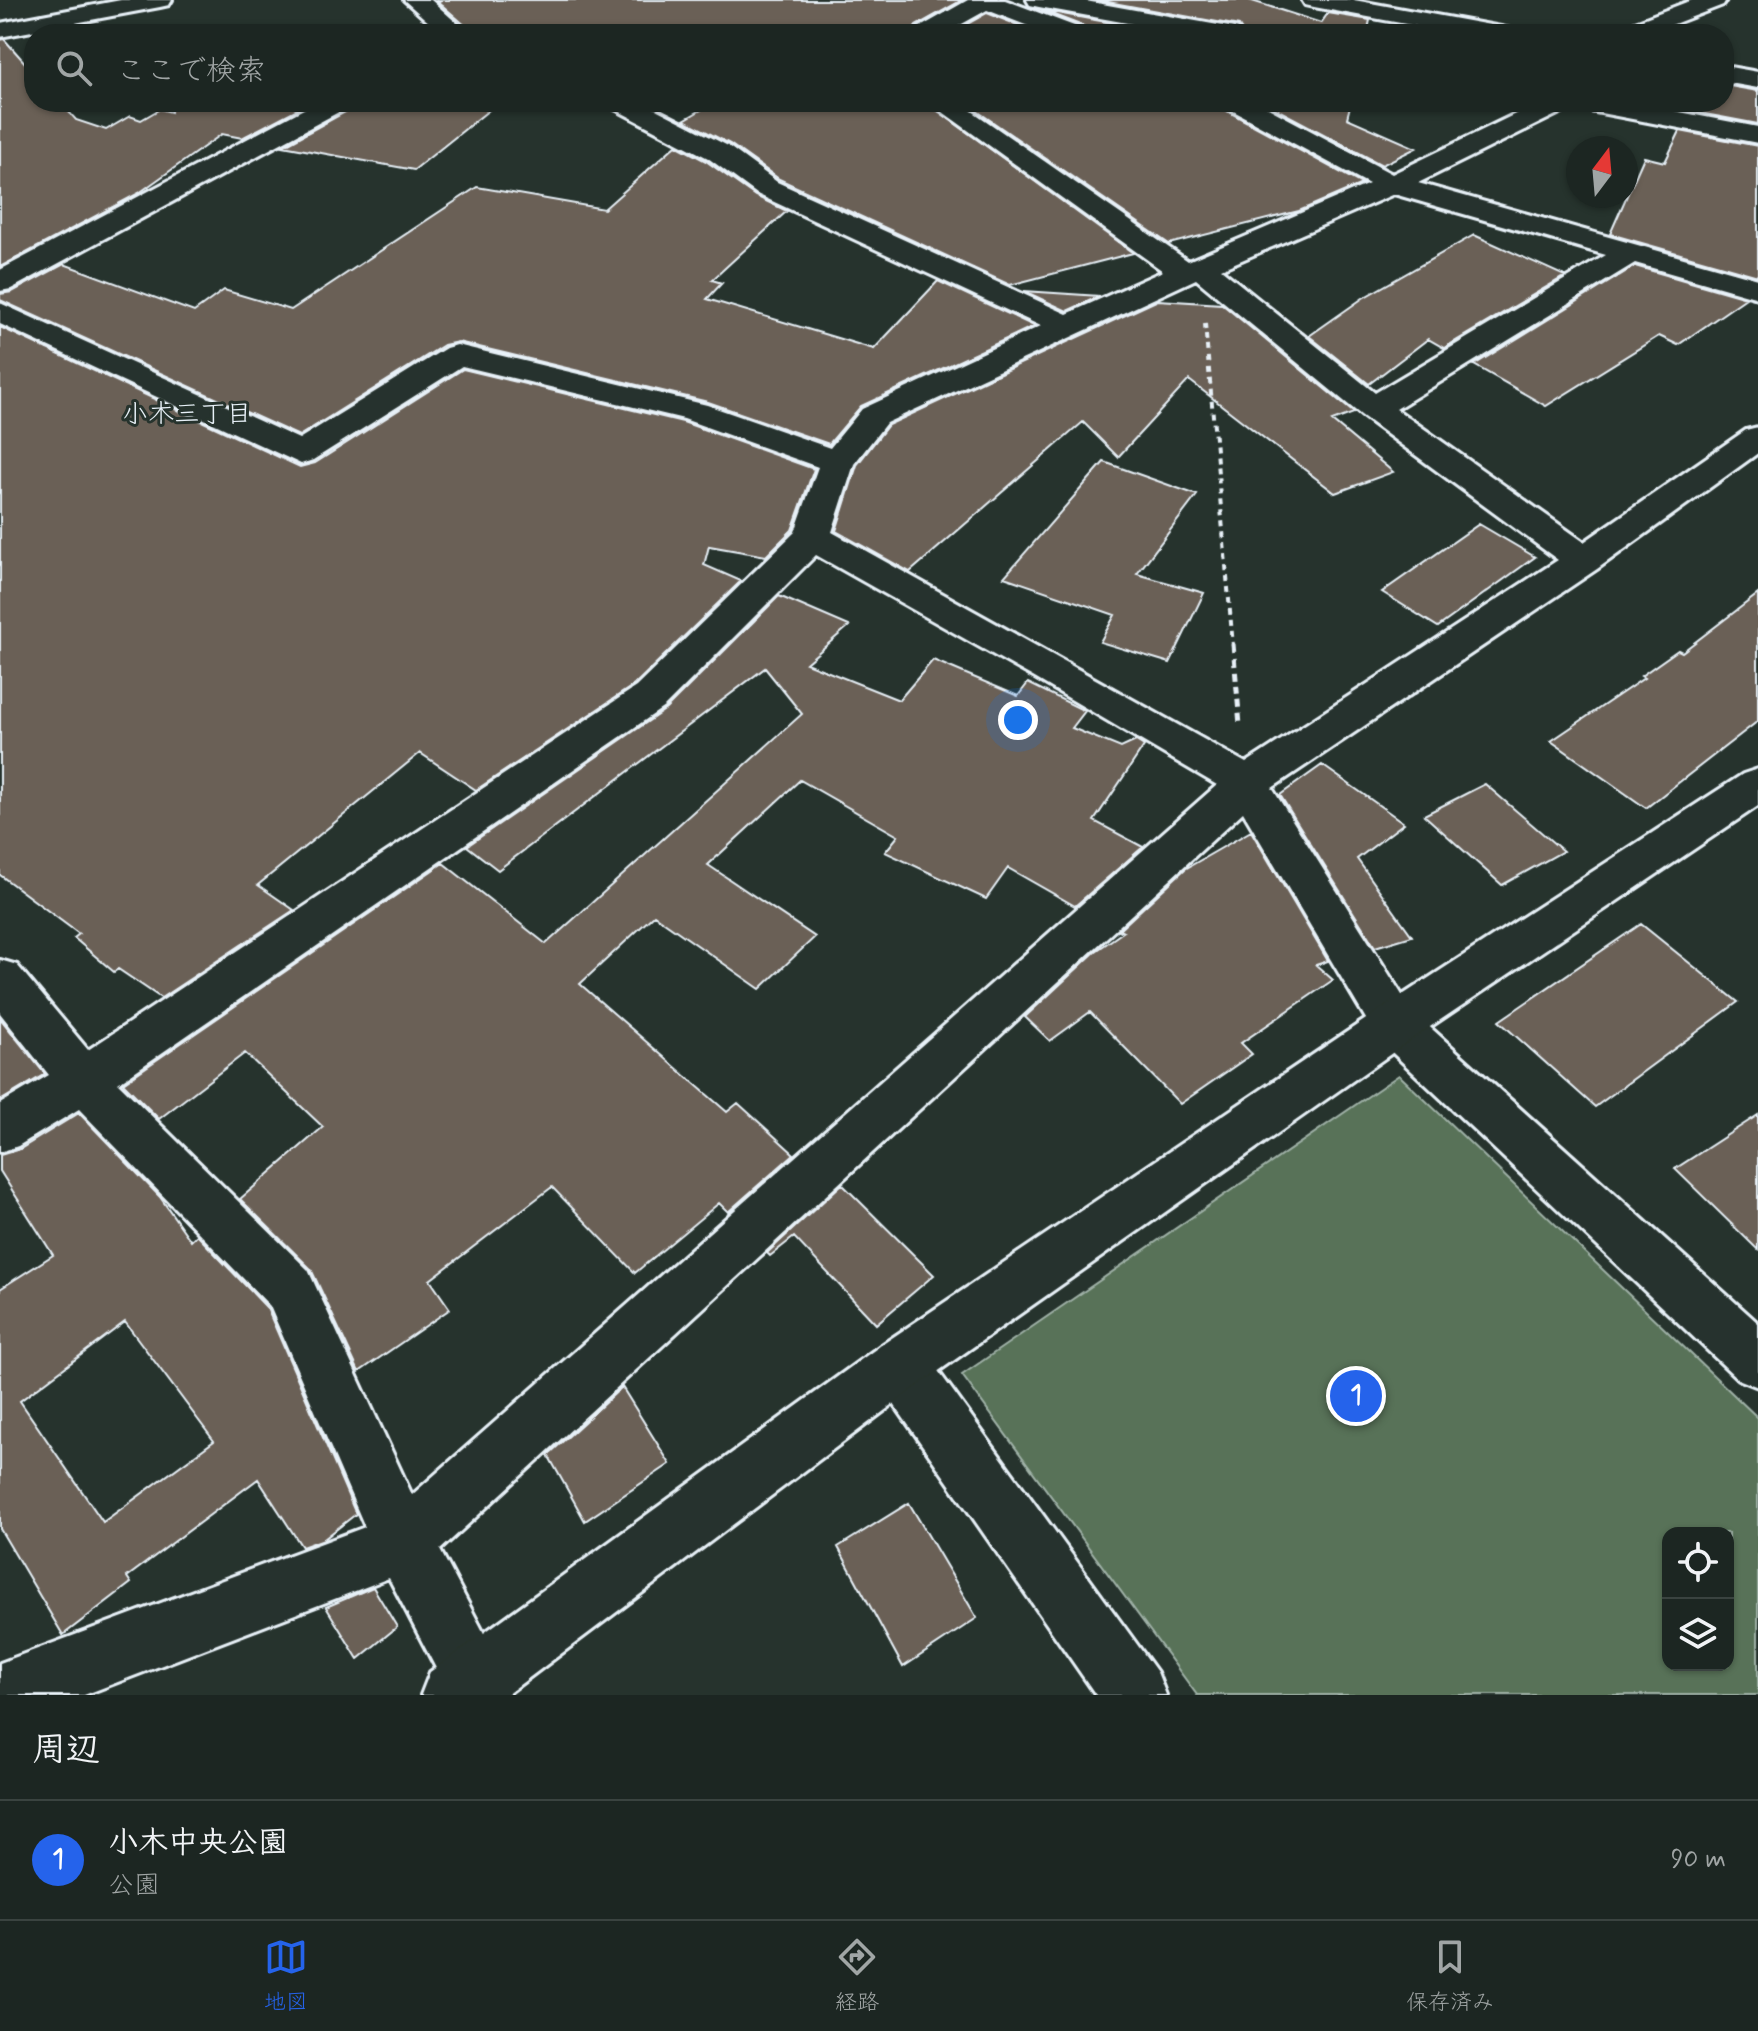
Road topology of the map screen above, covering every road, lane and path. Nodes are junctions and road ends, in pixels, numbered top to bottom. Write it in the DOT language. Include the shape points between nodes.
graph roads {
  1 [pos="160,0"];
  2 [pos="416,0"];
  3 [pos="986,0"];
  4 [pos="1039,0"];
  5 [pos="1314,0"];
  6 [pos="1714,0"];
  7 [pos="32,24"];
  8 [pos="445,24"];
  9 [pos="944,24"];
  10 [pos="1044,24"];
  11 [pos="1173,24"];
  12 [pos="1446,24"];
  13 [pos="1652,24"];
  14 [pos="24,26"];
  15 [pos="0,30"];
  16 [pos="1734,76"];
  17 [pos="1758,80"];
  18 [pos="318,112"];
  19 [pos="641,112"];
  20 [pos="957,112"];
  21 [pos="1256,112"];
  22 [pos="1541,112"];
  23 [pos="1637,112"];
  24 [pos="1758,135"];
  25 [pos="1392,185"];
  26 [pos="1629,254"];
  27 [pos="1193,270"];
  28 [pos="0,282"];
  29 [pos="1758,289"];
  30 [pos="0,312"];
  31 [pos="1069,327"];
  32 [pos="1373,408"];
  33 [pos="1758,437"];
  34 [pos="837,462"];
  35 [pos="812,537"];
  36 [pos="1584,560"];
  37 [pos="1247,783"];
  38 [pos="1758,785"];
  39 [pos="0,979"];
  40 [pos="1395,1025"];
  41 [pos="83,1080"];
  42 [pos="0,1130"];
  43 [pos="1758,1360"];
  44 [pos="900,1365"];
  45 [pos="403,1543"];
  46 [pos="464,1687"];
  47 [pos="1,1695"];
  48 [pos="1134,1695"];
  1 -- 7 [label="street"];
  2 -- 8 [label="street"];
  3 -- 9 [label="street"];
  3 -- 10 [label="street"];
  4 -- 11 [label="street"];
  5 -- 12 [label="street"];
  6 -- 13 [label="street"];
  14 -- 15 [label="street"];
  16 -- 17 [label="street"];
  18 -- 28 [label="street"];
  19 -- 31 [label="street" via="718,152 767,188"];
  20 -- 27 [label="street"];
  21 -- 25 [label="street"];
  22 -- 25 [label="street"];
  23 -- 24 [label="street"];
  25 -- 26 [label="street"];
  25 -- 27 [label="street"];
  26 -- 29 [label="street"];
  26 -- 32 [label="street"];
  27 -- 31 [label="street"];
  27 -- 32 [label="street"];
  27 -- 37 [label="path" via="1203,300"];
  30 -- 34 [label="street" via="301,453 457,355 695,412"];
  31 -- 34 [label="street" via="874,416"];
  32 -- 36 [label="street"];
  33 -- 36 [label="street"];
  34 -- 35 [label="street"];
  35 -- 37 [label="street"];
  35 -- 41 [label="street" via="650,697"];
  36 -- 37 [label="street"];
  37 -- 40 [label="street"];
  37 -- 45 [label="street"];
  38 -- 40 [label="street"];
  39 -- 41 [label="street"];
  40 -- 43 [label="street"];
  40 -- 44 [label="street"];
  41 -- 42 [label="street"];
  41 -- 45 [label="street" via="289,1288"];
  44 -- 46 [label="street"];
  44 -- 48 [label="street"];
  45 -- 46 [label="street"];
  45 -- 47 [label="street"];
}
